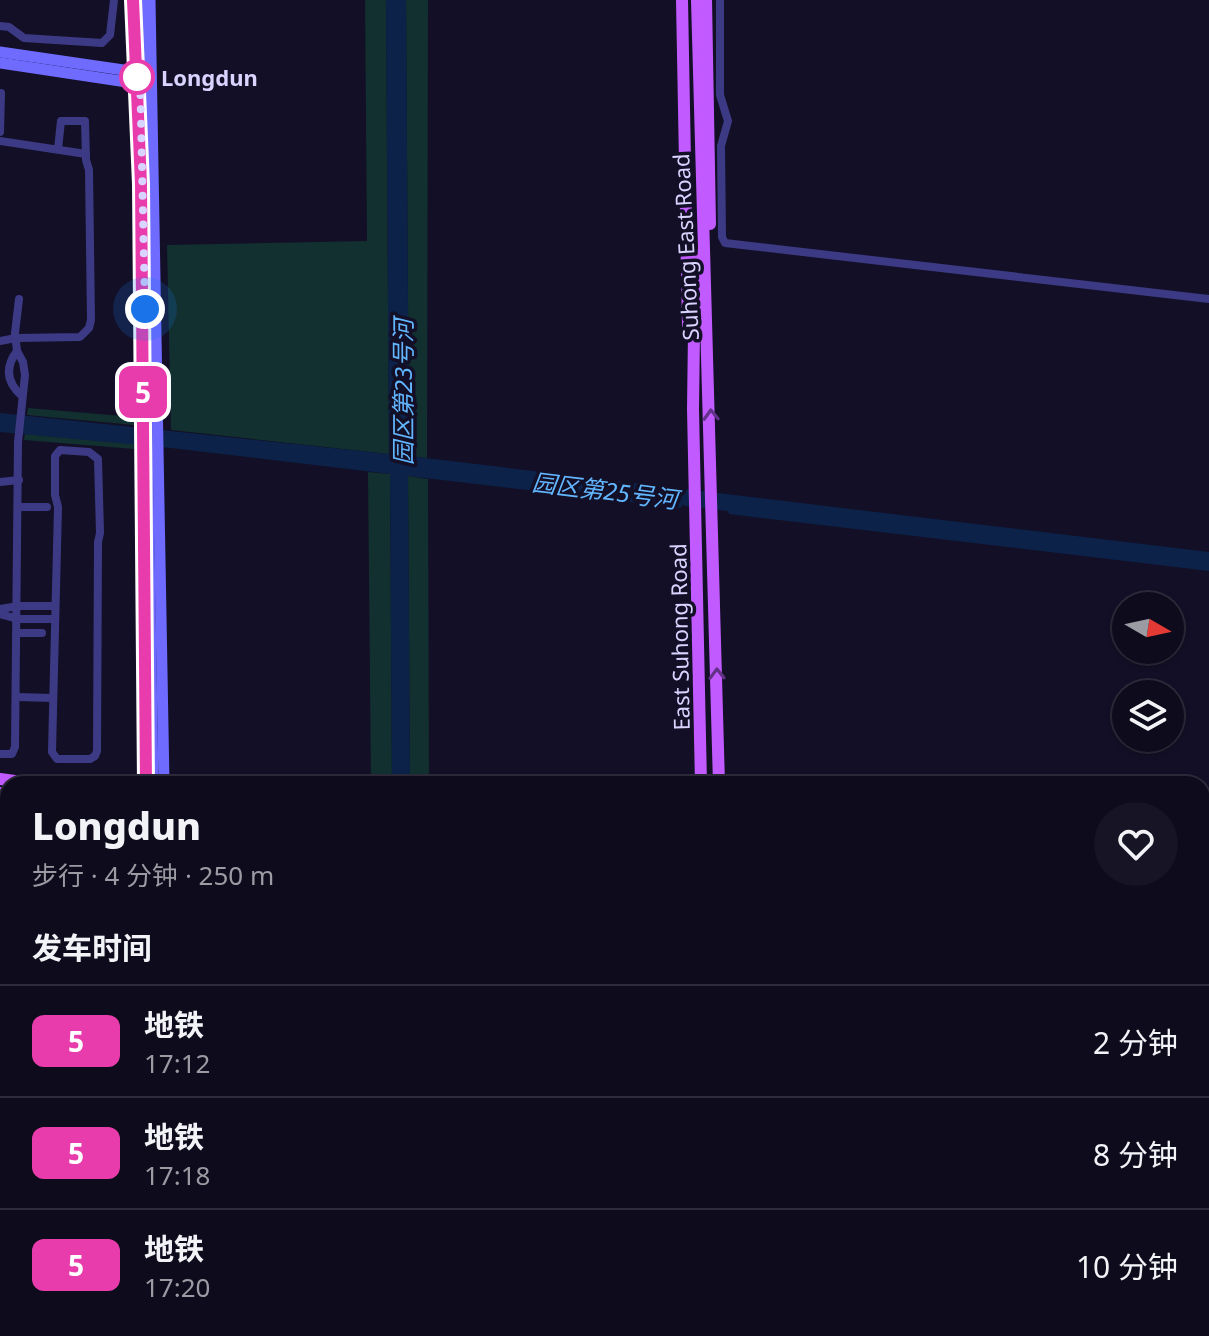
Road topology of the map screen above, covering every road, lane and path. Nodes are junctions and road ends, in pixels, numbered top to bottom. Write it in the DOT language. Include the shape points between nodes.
graph roads {
  1 [pos="114,0"];
  2 [pos="140,0"];
  3 [pos="150,0"];
  4 [pos="682,0"];
  5 [pos="706,0"];
  6 [pos="720,0"];
  7 [pos="693,6"];
  8 [pos="0,26"];
  9 [pos="0,52"];
  10 [pos="0,63"];
  11 [pos="144,77"];
  12 [pos="1,93"];
  13 [pos="0,132"];
  14 [pos="0,141"];
  15 [pos="58,149"];
  16 [pos="86,154"];
  17 [pos="19,299"];
  18 [pos="1209,299"];
  19 [pos="708,319"];
  20 [pos="16,338"];
  21 [pos="0,341"];
  22 [pos="17,351"];
  23 [pos="22,396"];
  24 [pos="693,409"];
  25 [pos="152,446"];
  26 [pos="19,480"];
  27 [pos="0,482"];
  28 [pos="696,490"];
  29 [pos="714,493"];
  30 [pos="19,507"];
  31 [pos="47,507"];
  32 [pos="18,606"];
  33 [pos="55,606"];
  34 [pos="0,612"];
  35 [pos="18,619"];
  36 [pos="54,619"];
  37 [pos="18,633"];
  38 [pos="42,633"];
  39 [pos="17,697"];
  40 [pos="53,698"];
  41 [pos="0,754"];
  42 [pos="153,776"];
  43 [pos="164,776"];
  44 [pos="701,776"];
  45 [pos="719,776"];
  1 -- 8 [label="street" via="110,35 102,43 24,38"];
  2 -- 11 [label="main road"];
  3 -- 11 [label="main road"];
  4 -- 24 [label="main road"];
  5 -- 19 [label="main road" via="712,300"];
  6 -- 18 [label="street" via="720,95 728,121 721,146 725,243"];
  7 -- 19 [label="main road, Suhong East Road"];
  7 -- 24 [label="main road, Suhong East Road"];
  9 -- 11 [label="main road"];
  10 -- 11 [label="main road"];
  11 -- 25 [label="main road"];
  12 -- 13 [label="street"];
  14 -- 15 [label="street"];
  15 -- 16 [label="street"];
  15 -- 16 [label="street" via="61,121 81,120 87,124"];
  16 -- 20 [label="street" via="89,328 80,337"];
  17 -- 20 [label="street"];
  29 -- 19 [label="main road, Suhong East Road, one-way"];
  20 -- 21 [label="street"];
  20 -- 22 [label="street"];
  22 -- 23 [label="street" via="25,368"];
  22 -- 23 [label="street" via="9,374"];
  23 -- 26 [label="street"];
  24 -- 28 [label="main road, Suhong East Road"];
  25 -- 42 [label="main road"];
  25 -- 43 [label="main road"];
  26 -- 27 [label="street"];
  26 -- 30 [label="street"];
  28 -- 44 [label="main road, East Suhong Road"];
  45 -- 29 [label="main road, East Suhong Road, one-way"];
  30 -- 31 [label="street"];
  30 -- 32 [label="street"];
  32 -- 33 [label="street"];
  32 -- 34 [label="street"];
  32 -- 35 [label="street"];
  33 -- 36 [label="street"];
  33 -- 40 [label="street" via="55,456 60,450 89,452 98,459 100,533 93,758 62,760 53,755"];
  34 -- 35 [label="street"];
  35 -- 36 [label="street"];
  35 -- 37 [label="street"];
  36 -- 40 [label="street"];
  37 -- 38 [label="street"];
  37 -- 39 [label="street"];
  39 -- 40 [label="street"];
  39 -- 41 [label="street" via="14,751"];
}
